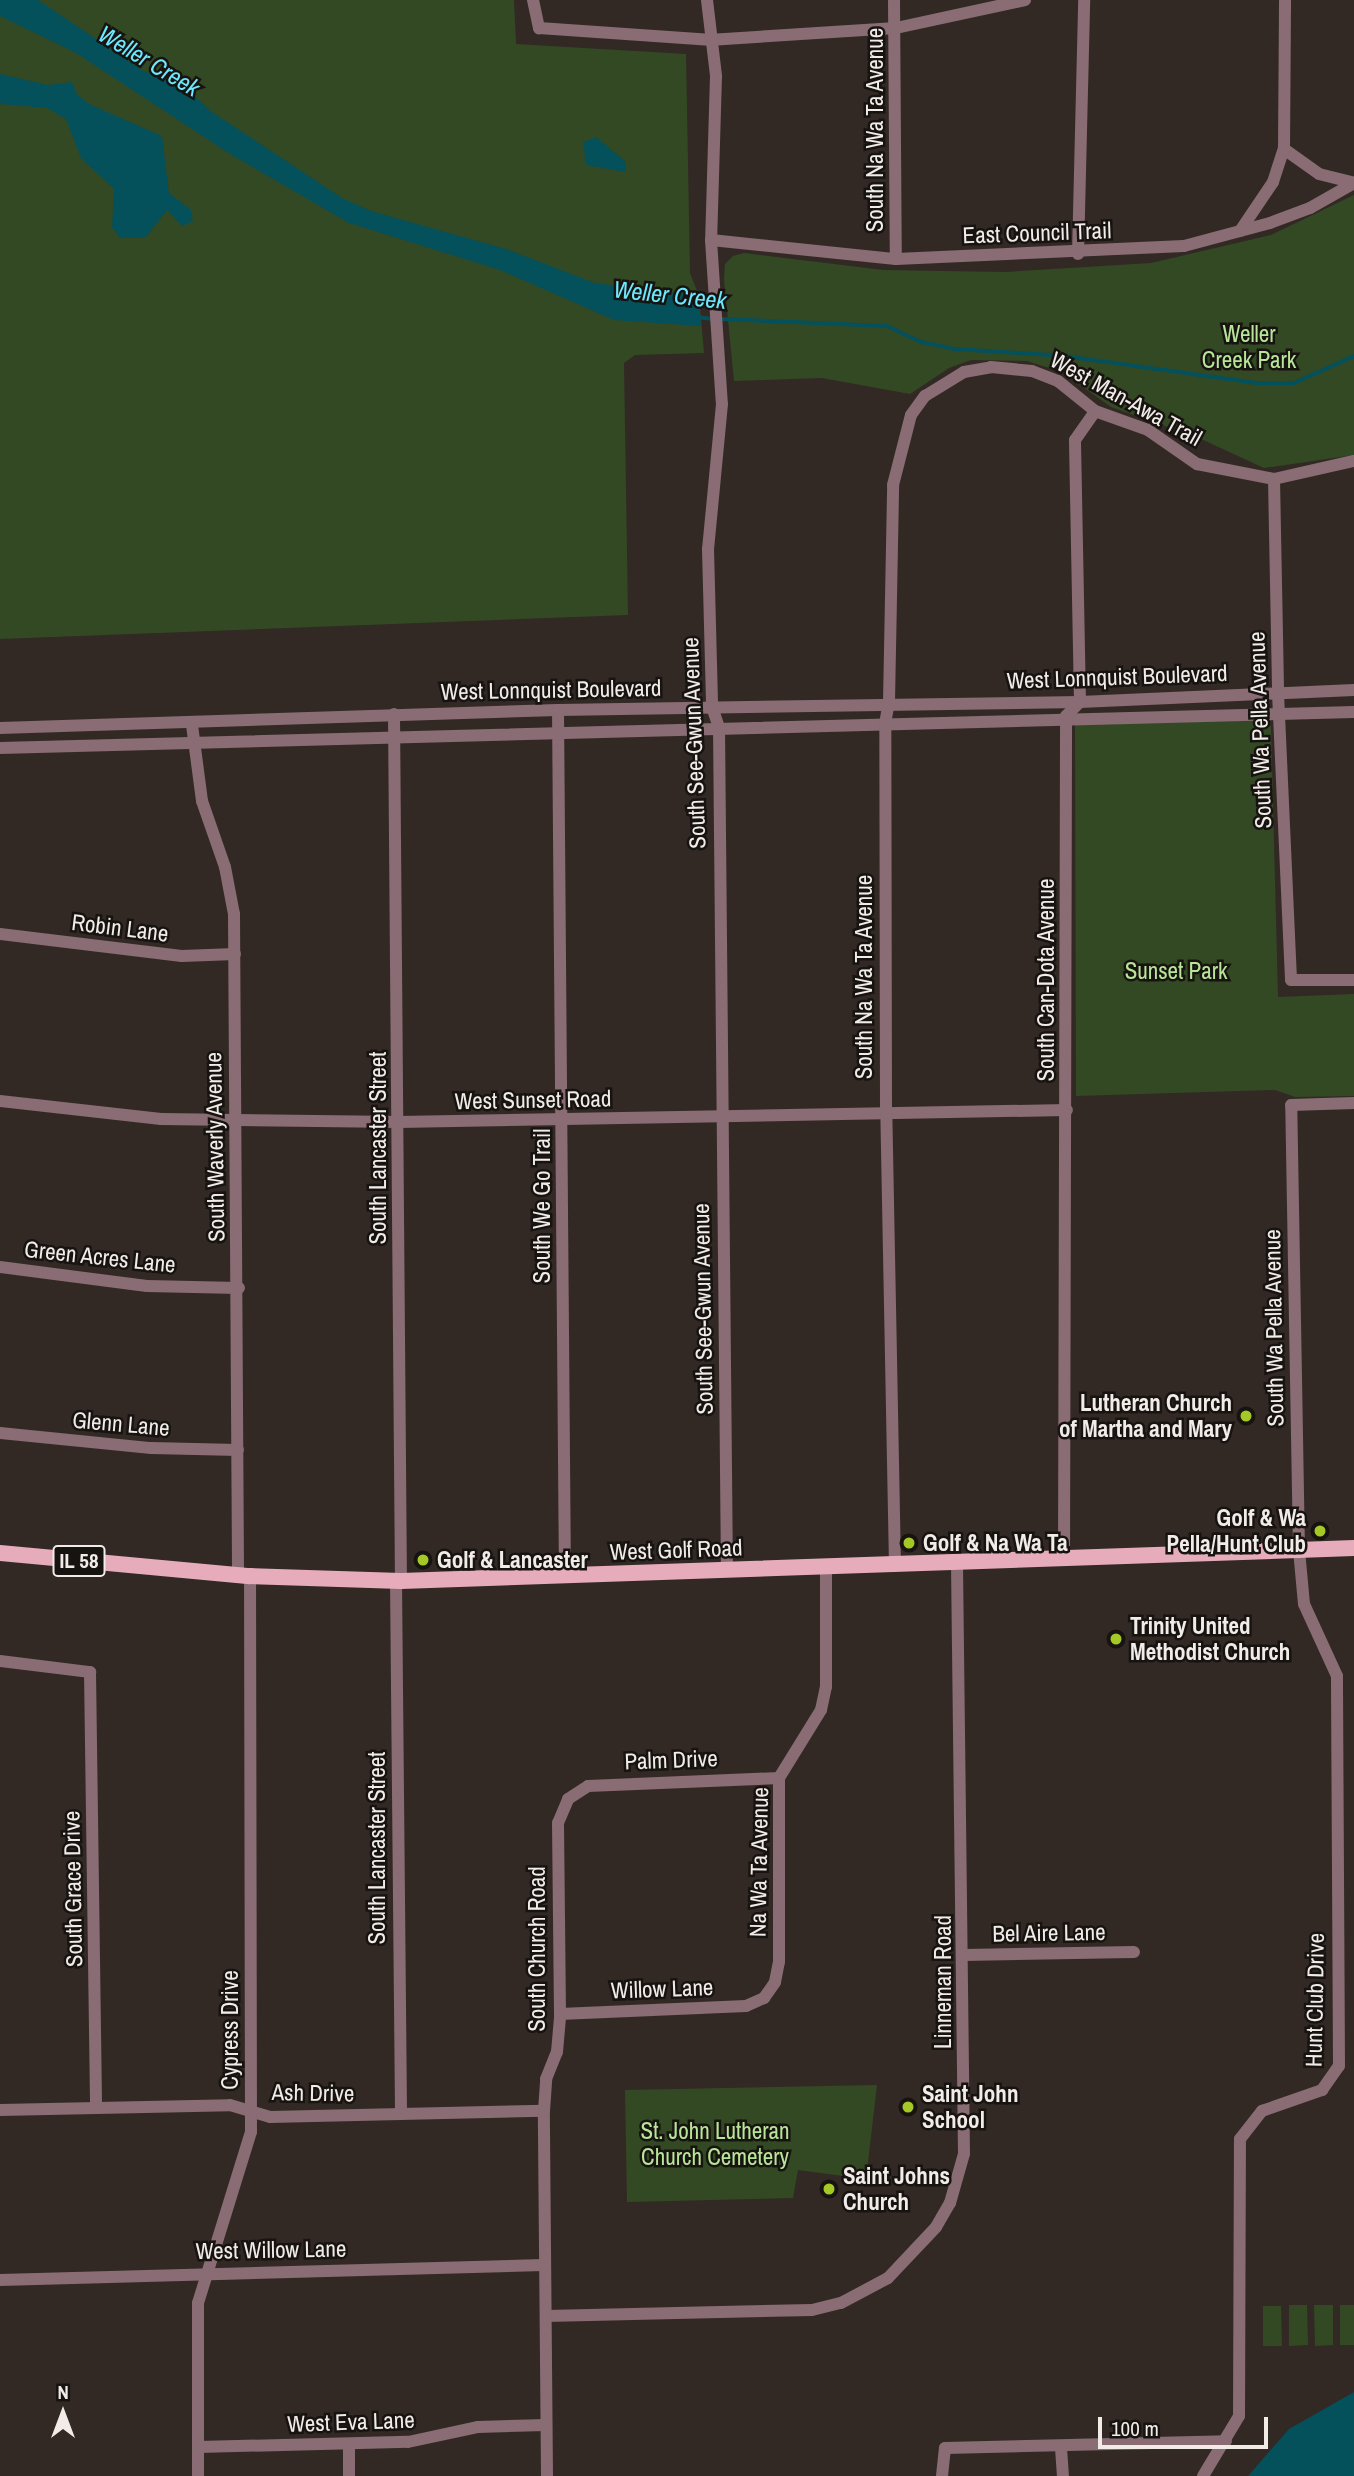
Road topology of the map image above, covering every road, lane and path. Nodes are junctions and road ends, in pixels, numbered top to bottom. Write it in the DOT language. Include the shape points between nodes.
graph roads {
  1 [pos="533,0"];
  2 [pos="707,0"];
  3 [pos="894,0"];
  4 [pos="1025,0"];
  5 [pos="1084,0"];
  6 [pos="1286,0"];
  7 [pos="896,28"];
  8 [pos="709,40"];
  9 [pos="1284,149"];
  10 [pos="1354,183"];
  11 [pos="1240,232"];
  12 [pos="711,240"];
  13 [pos="1078,254"];
  14 [pos="896,259"];
  15 [pos="925,396"];
  16 [pos="1095,411"];
  17 [pos="1354,461"];
  18 [pos="1274,479"];
  19 [pos="1354,690"];
  20 [pos="1278,693"];
  21 [pos="889,702"];
  22 [pos="1080,702"];
  23 [pos="712,707"];
  24 [pos="558,710"];
  25 [pos="1354,712"];
  26 [pos="1279,713"];
  27 [pos="394,715"];
  28 [pos="1066,716"];
  29 [pos="885,724"];
  30 [pos="192,725"];
  31 [pos="719,727"];
  32 [pos="0,728"];
  33 [pos="558,730"];
  34 [pos="394,735"];
  35 [pos="194,744"];
  36 [pos="0,748"];
  37 [pos="0,934"];
  38 [pos="234,954"];
  39 [pos="1354,980"];
  40 [pos="0,1101"];
  41 [pos="1354,1103"];
  42 [pos="1067,1110"];
  43 [pos="886,1113"];
  44 [pos="723,1118"];
  45 [pos="236,1121"];
  46 [pos="562,1121"];
  47 [pos="399,1122"];
  48 [pos="0,1268"];
  49 [pos="239,1288"];
  50 [pos="0,1433"];
  51 [pos="238,1450"];
  52 [pos="1354,1548"];
  53 [pos="1299,1550"];
  54 [pos="0,1553"];
  55 [pos="1064,1560"];
  56 [pos="957,1564"];
  57 [pos="895,1566"];
  58 [pos="826,1568"];
  59 [pos="727,1571"];
  60 [pos="244,1575"];
  61 [pos="565,1576"];
  62 [pos="398,1581"];
  63 [pos="0,1661"];
  64 [pos="779,1778"];
  65 [pos="568,1799"];
  66 [pos="1134,1952"];
  67 [pos="964,1955"];
  68 [pos="765,1998"];
  69 [pos="560,2014"];
  70 [pos="96,2107"];
  71 [pos="0,2110"];
  72 [pos="252,2110"];
  73 [pos="544,2111"];
  74 [pos="401,2114"];
  75 [pos="544,2265"];
  76 [pos="208,2272"];
  77 [pos="0,2280"];
  78 [pos="546,2316"];
  79 [pos="546,2425"];
  80 [pos="1226,2441"];
  81 [pos="349,2444"];
  82 [pos="198,2447"];
  83 [pos="1061,2448"];
  84 [pos="198,2476"];
  85 [pos="349,2476"];
  86 [pos="547,2476"];
  87 [pos="942,2476"];
  88 [pos="1063,2476"];
  89 [pos="1203,2476"];
  1 -- 8 [label="street" via="539,28"];
  2 -- 8 [label="street, South See-Gwun Avenue"];
  3 -- 7 [label="street, South Na Wa Ta Avenue"];
  4 -- 7 [label="street"];
  5 -- 13 [label="street"];
  6 -- 9 [label="street"];
  7 -- 8 [label="street"];
  7 -- 14 [label="street, South Na Wa Ta Avenue"];
  8 -- 12 [label="street, South See-Gwun Avenue" via="716,76"];
  9 -- 10 [label="street" via="1319,174"];
  9 -- 11 [label="street" via="1273,181"];
  10 -- 11 [label="street, East Council Trail" via="1310,208"];
  11 -- 13 [label="street, East Council Trail" via="1184,246"];
  12 -- 14 [label="street, East Council Trail"];
  12 -- 23 [label="street, South See-Gwun Avenue" via="722,404 708,549"];
  13 -- 14 [label="street, East Council Trail"];
  15 -- 16 [label="street, West Man-Awa Trail" via="964,372 991,367 1020,369 1058,382"];
  15 -- 21 [label="street, South Na Wa Ta Avenue" via="903,436 893,485"];
  16 -- 18 [label="street, West Man-Awa Trail" via="1148,430 1197,464"];
  16 -- 22 [label="street" via="1075,440"];
  17 -- 18 [label="street, West Man-Awa Trail"];
  18 -- 20 [label="street, South Wa Pella Avenue"];
  19 -- 20 [label="street, West Lonnquist Boulevard"];
  20 -- 22 [label="street, West Lonnquist Boulevard"];
  20 -- 26 [label="street, South Wa Pella Avenue"];
  21 -- 22 [label="street, West Lonnquist Boulevard"];
  21 -- 23 [label="street, West Lonnquist Boulevard"];
  21 -- 29 [label="street, South Na Wa Ta Avenue"];
  22 -- 28 [label="street"];
  23 -- 24 [label="street, West Lonnquist Boulevard"];
  23 -- 31 [label="street, South See-Gwun Avenue"];
  24 -- 27 [label="street, West Lonnquist Boulevard"];
  24 -- 33 [label="street, South We Go Trail"];
  25 -- 26 [label="street, West Lonnquist Boulevard"];
  26 -- 28 [label="street, West Lonnquist Boulevard"];
  26 -- 39 [label="street, South Wa Pella Avenue" via="1291,980"];
  27 -- 30 [label="street, West Lonnquist Boulevard"];
  27 -- 34 [label="street, South Lancaster Street"];
  28 -- 29 [label="street, West Lonnquist Boulevard"];
  28 -- 42 [label="street, South Can-Dota Avenue"];
  29 -- 31 [label="street, West Lonnquist Boulevard"];
  29 -- 43 [label="street, South Na Wa Ta Avenue"];
  30 -- 32 [label="street, West Lonnquist Boulevard"];
  30 -- 35 [label="street, South Waverly Avenue"];
  31 -- 33 [label="street, West Lonnquist Boulevard"];
  31 -- 44 [label="street, South See-Gwun Avenue"];
  33 -- 34 [label="street, West Lonnquist Boulevard"];
  33 -- 46 [label="street, South We Go Trail"];
  34 -- 35 [label="street, West Lonnquist Boulevard"];
  34 -- 47 [label="street, South Lancaster Street"];
  35 -- 36 [label="street, West Lonnquist Boulevard"];
  35 -- 38 [label="street, South Waverly Avenue" via="202,801 231,888"];
  37 -- 38 [label="street, Robin Lane" via="182,956"];
  38 -- 45 [label="street, South Waverly Avenue"];
  40 -- 45 [label="street, West Sunset Road" via="148,1118"];
  41 -- 53 [label="street, South Wa Pella Avenue" via="1291,1105"];
  42 -- 43 [label="street, West Sunset Road"];
  42 -- 55 [label="street, South Can-Dota Avenue"];
  43 -- 44 [label="street, West Sunset Road"];
  43 -- 57 [label="street, South Na Wa Ta Avenue"];
  44 -- 46 [label="street, West Sunset Road"];
  44 -- 59 [label="street, South See-Gwun Avenue"];
  45 -- 47 [label="street, West Sunset Road"];
  45 -- 49 [label="street, South Waverly Avenue"];
  46 -- 47 [label="street, West Sunset Road"];
  46 -- 61 [label="street, South We Go Trail"];
  47 -- 62 [label="street, South Lancaster Street"];
  48 -- 49 [label="street, Green Acres Lane" via="147,1286"];
  49 -- 51 [label="street, South Waverly Avenue"];
  50 -- 51 [label="street, Glenn Lane" via="138,1447"];
  51 -- 60 [label="street, South Waverly Avenue"];
  52 -- 53 [label="main road, West Golf Road / IL 58"];
  53 -- 55 [label="main road, West Golf Road / IL 58"];
  53 -- 80 [label="street, Hunt Club Drive" via="1304,1604 1337,1676 1339,2066 1322,2090 1262,2111 1240,2139 1239,2416"];
  54 -- 60 [label="main road, West Golf Road / IL 58"];
  55 -- 56 [label="main road, West Golf Road / IL 58"];
  56 -- 57 [label="main road, West Golf Road / IL 58"];
  56 -- 67 [label="street, Linneman Road"];
  57 -- 58 [label="main road, West Golf Road / IL 58"];
  58 -- 59 [label="main road, West Golf Road / IL 58"];
  58 -- 64 [label="street, Na Wa Ta Avenue" via="823,1699"];
  59 -- 61 [label="main road, West Golf Road / IL 58"];
  60 -- 62 [label="main road, West Golf Road / IL 58"];
  60 -- 72 [label="street, Cypress Drive"];
  61 -- 62 [label="main road, West Golf Road / IL 58"];
  62 -- 74 [label="street, South Lancaster Street"];
  63 -- 70 [label="street, South Grace Drive" via="90,1672"];
  64 -- 65 [label="street, Palm Drive" via="617,1782 588,1786"];
  64 -- 68 [label="street, Na Wa Ta Avenue" via="779,1962 775,1982"];
  65 -- 69 [label="street, South Church Road" via="558,1823"];
  66 -- 67 [label="street, Bel Aire Lane"];
  67 -- 78 [label="street, Linneman Road" via="964,2154 950,2203 905,2265 863,2293 810,2310"];
  68 -- 69 [label="street, Willow Lane" via="746,2006"];
  69 -- 73 [label="street, South Church Road"];
  70 -- 71 [label="street, Ash Drive"];
  70 -- 72 [label="street, Ash Drive" via="230,2105"];
  72 -- 74 [label="street, Ash Drive" via="270,2117"];
  72 -- 76 [label="street, Cypress Drive" via="246,2157"];
  73 -- 74 [label="street, Ash Drive"];
  73 -- 75 [label="street, South Church Road"];
  75 -- 76 [label="street, West Willow Lane"];
  75 -- 78 [label="street"];
  76 -- 77 [label="street, West Willow Lane"];
  76 -- 82 [label="street, Cypress Drive" via="198,2303"];
  78 -- 79 [label="street"];
  79 -- 81 [label="street, West Eva Lane" via="478,2427 423,2441"];
  79 -- 86 [label="street"];
  80 -- 83 [label="street"];
  80 -- 89 [label="street, Hunt Club Drive"];
  81 -- 82 [label="street, West Eva Lane"];
  81 -- 85 [label="street"];
  82 -- 84 [label="street, Cypress Drive"];
  83 -- 87 [label="street" via="942,2449"];
  83 -- 88 [label="street"];
}
